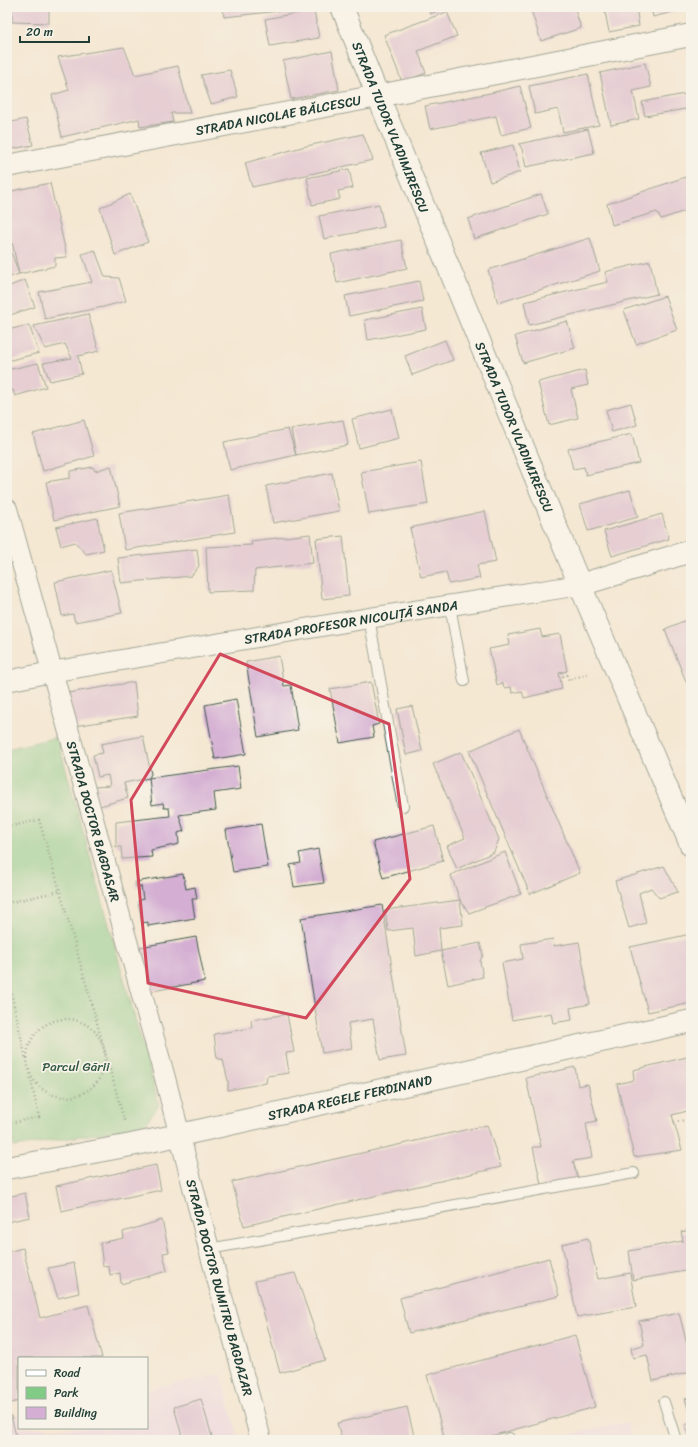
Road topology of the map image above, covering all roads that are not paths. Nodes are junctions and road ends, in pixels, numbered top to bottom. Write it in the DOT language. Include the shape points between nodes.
graph roads {
  1 [pos="342,7"];
  2 [pos="691,35"];
  3 [pos="378,96"];
  4 [pos="7,166"];
  5 [pos="7,509"];
  6 [pos="691,552"];
  7 [pos="580,585"];
  8 [pos="450,606"];
  9 [pos="370,618"];
  10 [pos="52,672"];
  11 [pos="7,681"];
  12 [pos="464,681"];
  13 [pos="404,806"];
  14 [pos="691,845"];
  15 [pos="691,1021"];
  16 [pos="180,1135"];
  17 [pos="7,1168"];
  18 [pos="634,1173"];
  19 [pos="209,1249"];
  20 [pos="664,1402"];
  21 [pos="261,1440"];
  22 [pos="676,1440"];
  1 -- 3 [label="main road, STRADA TUDOR VLADIMIRESCU"];
  2 -- 3 [label="main road, STRADA NICOLAE BĂLCESCU"];
  3 -- 4 [label="main road, STRADA NICOLAE BĂLCESCU"];
  3 -- 7 [label="main road, STRADA TUDOR VLADIMIRESCU"];
  5 -- 10 [label="street, STRADA DOCTOR BAGDASAR"];
  6 -- 7 [label="main road, STRADA PROFESOR NICOLIȚĂ SANDA"];
  7 -- 8 [label="street, STRADA PROFESOR NICOLIȚĂ SANDA"];
  7 -- 14 [label="main road, STRADA TUDOR VLADIMIRESCU"];
  8 -- 9 [label="street, STRADA PROFESOR NICOLIȚĂ SANDA"];
  8 -- 12 [label="lane"];
  9 -- 10 [label="street, STRADA PROFESOR NICOLIȚĂ SANDA"];
  9 -- 13 [label="lane"];
  10 -- 11 [label="street, STRADA PROFESOR NICOLIȚĂ SANDA"];
  10 -- 16 [label="street, STRADA DOCTOR BAGDASAR"];
  15 -- 16 [label="main road, STRADA REGELE FERDINAND"];
  16 -- 17 [label="main road, STRADA REGELE FERDINAND"];
  16 -- 19 [label="street, STRADA DOCTOR DUMITRU BAGDAZAR"];
  18 -- 19 [label="lane"];
  19 -- 21 [label="street, STRADA DOCTOR DUMITRU BAGDAZAR"];
  20 -- 22 [label="lane"];
}
